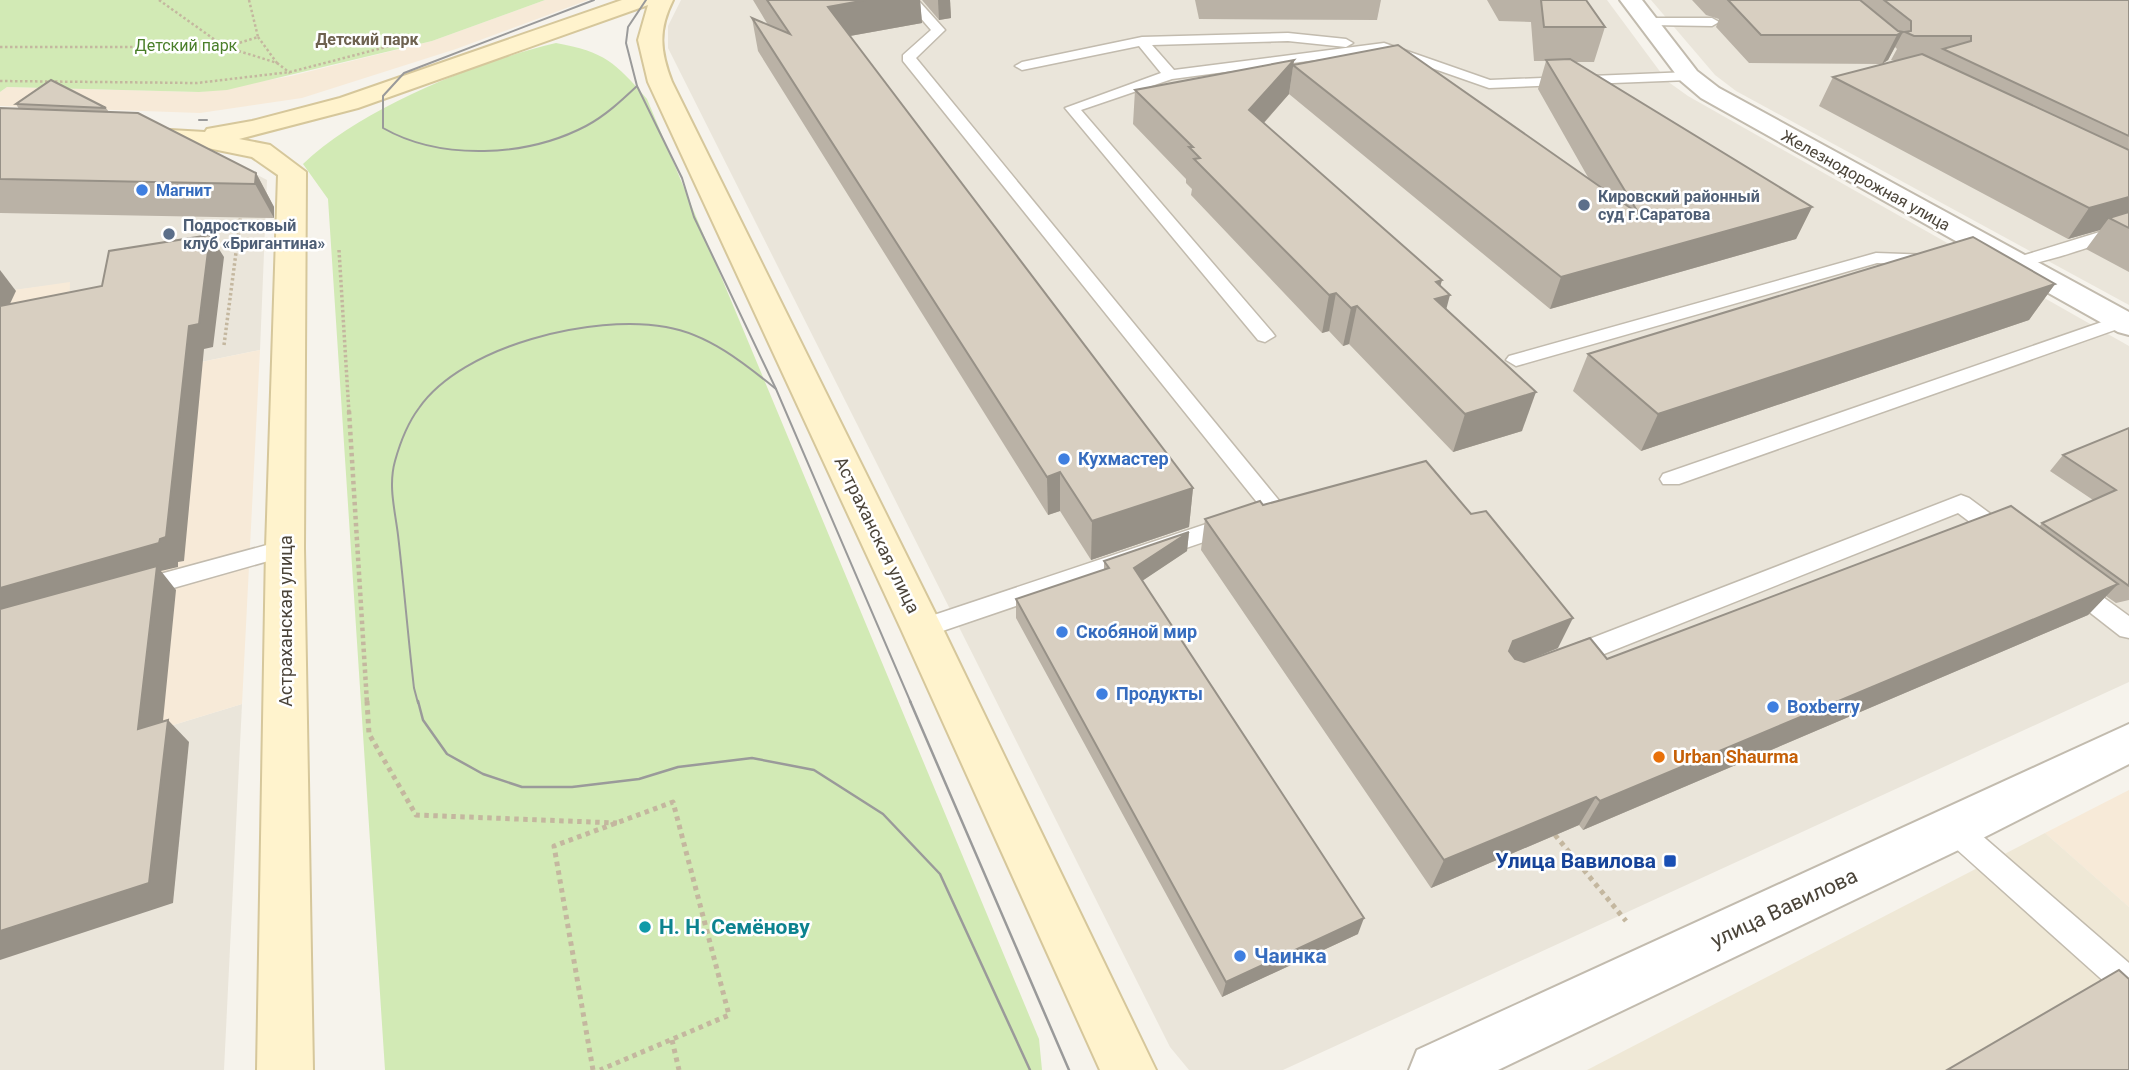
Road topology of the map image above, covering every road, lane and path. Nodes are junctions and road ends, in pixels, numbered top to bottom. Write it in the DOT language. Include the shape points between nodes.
graph roads {
  1 [pos="159,0"];
  2 [pos="248,0"];
  3 [pos="642,0"];
  4 [pos="663,0"];
  5 [pos="911,0"];
  6 [pos="1639,10"];
  7 [pos="1712,22"];
  8 [pos="258,37"];
  9 [pos="1142,41"];
  10 [pos="395,44"];
  11 [pos="0,47"];
  12 [pos="226,47"];
  13 [pos="1384,47"];
  14 [pos="277,63"];
  15 [pos="1022,66"];
  16 [pos="290,74"];
  17 [pos="1170,75"];
  18 [pos="1689,76"];
  19 [pos="0,81"];
  20 [pos="110,135"];
  21 [pos="193,138"];
  22 [pos="242,203"];
  23 [pos="2129,228"];
  24 [pos="338,236"];
  25 [pos="1952,261"];
  26 [pos="1978,262"];
  27 [pos="2016,264"];
  28 [pos="2125,323"];
  29 [pos="1265,336"];
  30 [pos="225,345"];
  31 [pos="1516,360"];
  32 [pos="1671,479"];
  33 [pos="1301,501"];
  34 [pos="1275,509"];
  35 [pos="2017,545"];
  36 [pos="285,548"];
  37 [pos="2051,570"];
  38 [pos="118,595"];
  39 [pos="922,629"];
  40 [pos="2129,629"];
  41 [pos="1549,665"];
  42 [pos="2129,743"];
  43 [pos="617,823"];
  44 [pos="1954,829"];
  45 [pos="1555,835"];
  46 [pos="1661,965"];
  47 [pos="2129,983"];
  48 [pos="671,1040"];
  49 [pos="285,1070"];
  50 [pos="593,1070"];
  51 [pos="600,1070"];
  52 [pos="679,1070"];
  53 [pos="1128,1070"];
  54 [pos="1437,1070"];
  1 -- 12 [label="path"];
  2 -- 8 [label="path"];
  3 -- 21 [label="main road" via="349,103 253,129"];
  4 -- 39 [label="main road, Астраханская улица" via="649,25 648,51 660,82"];
  5 -- 34 [label="lane" via="938,30 908,58"];
  6 -- 7 [label="lane"];
  6 -- 18 [label="street, Железнодорожная улица"];
  8 -- 12 [label="path"];
  8 -- 14 [label="path"];
  9 -- 13 [label="lane" via="1288,37"];
  9 -- 15 [label="lane"];
  9 -- 17 [label="lane"];
  10 -- 16 [label="path"];
  11 -- 12 [label="path"];
  12 -- 14 [label="path"];
  13 -- 17 [label="lane"];
  13 -- 18 [label="lane" via="1489,84"];
  14 -- 16 [label="path"];
  16 -- 19 [label="path" via="197,83"];
  17 -- 29 [label="lane" via="1072,108"];
  18 -- 27 [label="street, Железнодорожная улица" via="1710,93"];
  20 -- 21 [label="main road"];
  21 -- 36 [label="main road, Астраханская улица" via="261,151 292,172"];
  22 -- 30 [label="path"];
  23 -- 27 [label="lane"];
  24 -- 43 [label="path" via="369,734 416,815"];
  25 -- 31 [label="lane" via="1876,258"];
  26 -- 27 [label="lane"];
  27 -- 28 [label="street, Железнодорожная улица"];
  28 -- 32 [label="lane"];
  33 -- 34 [label="lane"];
  34 -- 39 [label="lane"];
  35 -- 41 [label="lane" via="1961,503"];
  36 -- 38 [label="lane"];
  36 -- 49 [label="main road, Астраханская улица"];
  37 -- 40 [label="lane"];
  39 -- 53 [label="main road, Астраханская улица"];
  42 -- 44 [label="street, улица Вавилова"];
  43 -- 48 [label="path" via="673,802 729,1015"];
  43 -- 50 [label="path" via="554,846"];
  44 -- 46 [label="street, улица Вавилова"];
  44 -- 47 [label="lane"];
  45 -- 46 [label="path"];
  46 -- 54 [label="street, улица Вавилова"];
  48 -- 51 [label="path"];
  48 -- 52 [label="path"];
}
